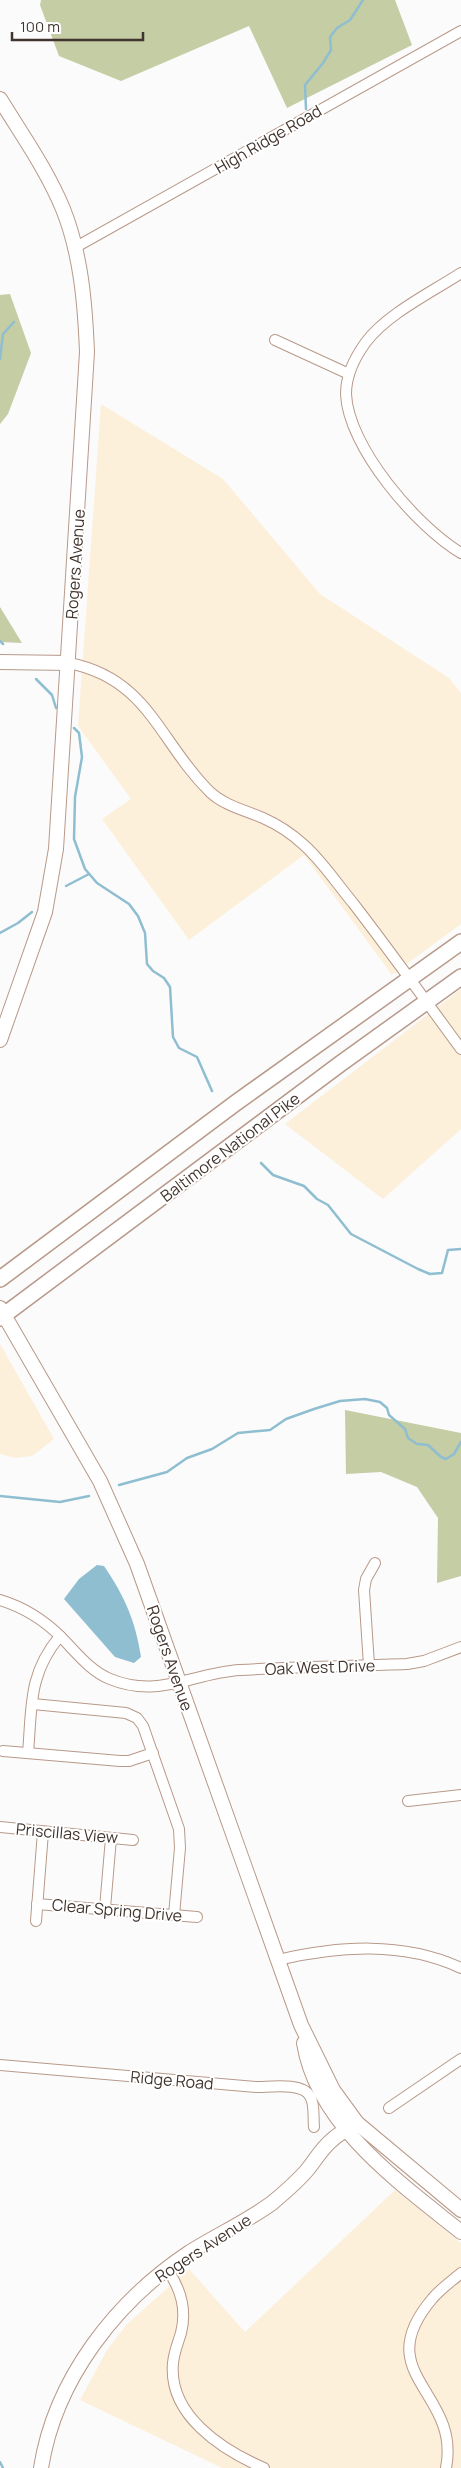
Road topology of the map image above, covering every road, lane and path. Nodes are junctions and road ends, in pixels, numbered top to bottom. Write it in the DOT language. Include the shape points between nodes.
graph roads {
  1 [pos="461,31"];
  2 [pos="0,99"];
  3 [pos="76,247"];
  4 [pos="461,274"];
  5 [pos="275,340"];
  6 [pos="349,374"];
  7 [pos="461,553"];
  8 [pos="0,662"];
  9 [pos="69,663"];
  10 [pos="461,942"];
  11 [pos="410,979"];
  12 [pos="457,982"];
  13 [pos="427,1002"];
  14 [pos="0,1040"];
  15 [pos="461,1049"];
  16 [pos="0,1279"];
  17 [pos="1,1314"];
  18 [pos="375,1563"];
  19 [pos="0,1600"];
  20 [pos="60,1636"];
  21 [pos="461,1647"];
  22 [pos="369,1665"];
  23 [pos="179,1684"];
  24 [pos="32,1704"];
  25 [pos="3,1751"];
  26 [pos="28,1753"];
  27 [pos="153,1753"];
  28 [pos="461,1795"];
  29 [pos="408,1801"];
  30 [pos="0,1827"];
  31 [pos="43,1832"];
  32 [pos="111,1838"];
  33 [pos="133,1840"];
  34 [pos="37,1904"];
  35 [pos="105,1908"];
  36 [pos="174,1915"];
  37 [pos="197,1917"];
  38 [pos="36,1921"];
  39 [pos="278,1960"];
  40 [pos="461,1968"];
  41 [pos="461,2059"];
  42 [pos="0,2065"];
  43 [pos="390,2108"];
  44 [pos="314,2127"];
  45 [pos="352,2127"];
  46 [pos="461,2210"];
  47 [pos="461,2232"];
  48 [pos="167,2269"];
  49 [pos="461,2273"];
  50 [pos="441,2395"];
  51 [pos="456,2432"];
  52 [pos="40,2468"];
  53 [pos="264,2468"];
  54 [pos="446,2468"];
  1 -- 3 [label="street, High Ridge Road"];
  2 -- 3 [label="main road, Rogers Avenue" via="55,192"];
  3 -- 9 [label="main road, Rogers Avenue" via="84,293 87,360"];
  4 -- 6 [label="street" via="380,328 367,341"];
  5 -- 6 [label="street"];
  6 -- 7 [label="street" via="348,406 361,440 377,467 412,513"];
  8 -- 9 [label="main road"];
  9 -- 11 [label="street" via="86,666 112,678 133,694 213,795 280,826 305,846 366,919"];
  9 -- 14 [label="main road, Rogers Avenue" via="51,885 38,935"];
  10 -- 11 [label="main road, Baltimore National Pike"];
  11 -- 13 [label="street"];
  11 -- 16 [label="main road, Baltimore National Pike" via="237,1102"];
  12 -- 13 [label="main road, Baltimore National Pike"];
  13 -- 15 [label="street"];
  13 -- 17 [label="main road, Baltimore National Pike"];
  17 -- 23 [label="main road, Rogers Avenue" via="111,1503 138,1564"];
  18 -- 22 [label="street" via="364,1590"];
  19 -- 20 [label="street, Oak West Drive" via="38,1618"];
  20 -- 23 [label="street, Oak West Drive" via="82,1660 107,1678 132,1687"];
  20 -- 24 [label="street" via="36,1675"];
  21 -- 22 [label="street, Oak West Drive" via="424,1661"];
  22 -- 23 [label="street, Oak West Drive" via="238,1670"];
  23 -- 39 [label="main road, Rogers Avenue"];
  24 -- 26 [label="street"];
  24 -- 27 [label="street" via="131,1715 143,1726"];
  25 -- 26 [label="street"];
  26 -- 27 [label="street" via="120,1761"];
  27 -- 36 [label="street" via="180,1829"];
  28 -- 29 [label="street"];
  30 -- 31 [label="street, Priscillas View"];
  31 -- 32 [label="street, Priscillas View"];
  31 -- 34 [label="street"];
  32 -- 33 [label="street, Priscillas View"];
  32 -- 35 [label="street"];
  34 -- 35 [label="street, Clear Spring Drive"];
  34 -- 38 [label="street"];
  35 -- 36 [label="street, Clear Spring Drive"];
  36 -- 37 [label="street, Clear Spring Drive"];
  39 -- 40 [label="street" via="332,1949 377,1948 430,1957"];
  39 -- 45 [label="main road, Rogers Avenue" via="301,2025 306,2059 317,2086 330,2108"];
  41 -- 43 [label="street"];
  42 -- 44 [label="street, Ridge Road" via="295,2088 311,2097"];
  45 -- 46 [label="main road"];
  45 -- 47 [label="main road" via="397,2179"];
  45 -- 48 [label="main road, Rogers Avenue" via="332,2139 308,2169 272,2202"];
  48 -- 52 [label="main road, Rogers Avenue" via="117,2314 96,2341 63,2397"];
  48 -- 53 [label="street" via="177,2284 184,2310 173,2362 174,2385 179,2398 206,2433"];
  49 -- 50 [label="street" via="433,2297 414,2332 418,2366"];
  51 -- 54 [label="street" via="455,2445"];
}
